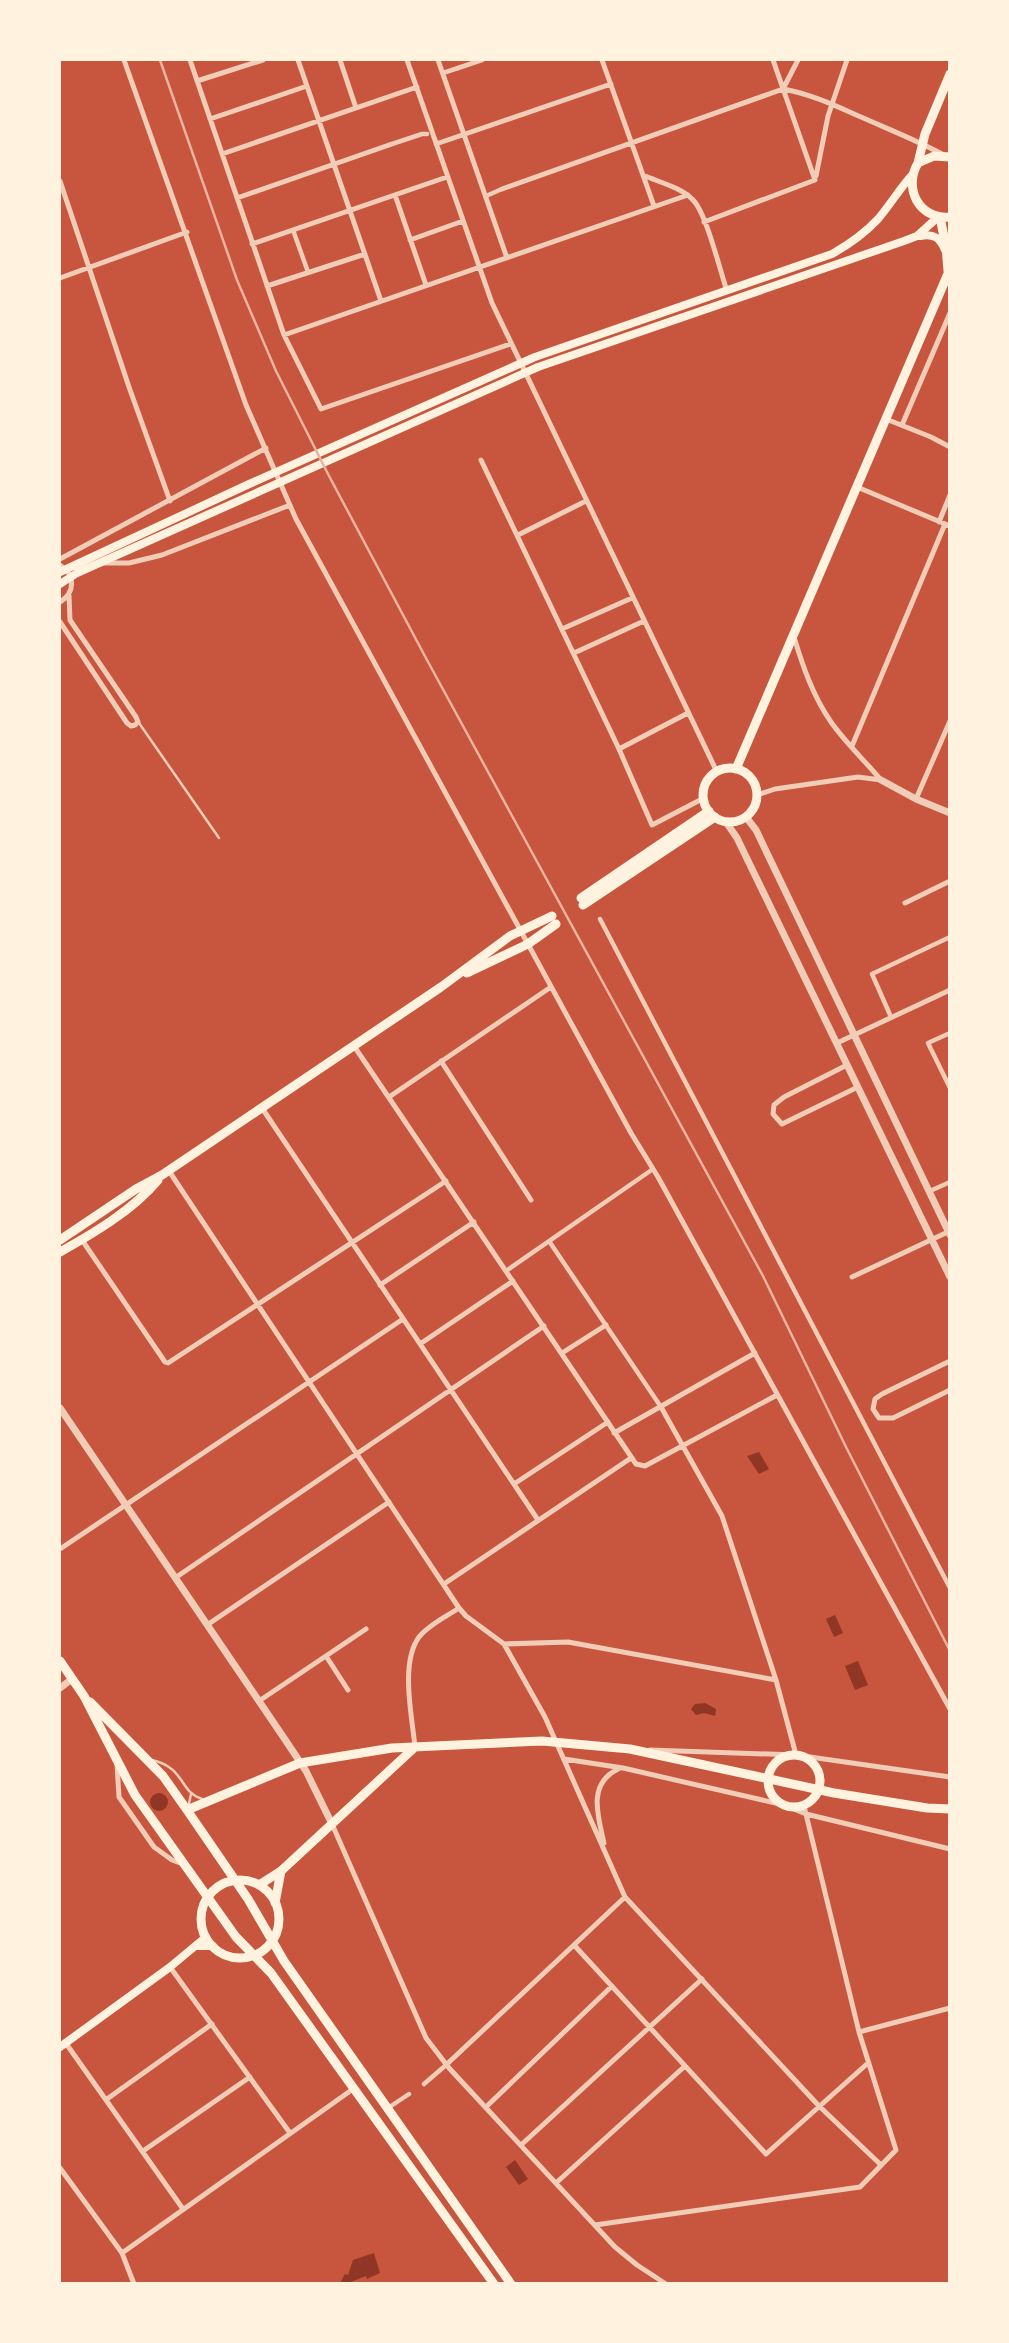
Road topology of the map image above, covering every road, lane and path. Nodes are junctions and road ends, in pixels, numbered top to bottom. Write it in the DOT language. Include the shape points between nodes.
graph roads {
  1 [pos="124,60"];
  2 [pos="190,60"];
  3 [pos="263,60"];
  4 [pos="298,60"];
  5 [pos="340,60"];
  6 [pos="407,60"];
  7 [pos="438,60"];
  8 [pos="482,60"];
  9 [pos="602,60"];
  10 [pos="773,60"];
  11 [pos="798,60"];
  12 [pos="847,60"];
  13 [pos="458,68"];
  14 [pos="443,73"];
  15 [pos="950,74"];
  16 [pos="197,81"];
  17 [pos="611,84"];
  18 [pos="307,86"];
  19 [pos="416,88"];
  20 [pos="783,89"];
  21 [pos="832,104"];
  22 [pos="356,108"];
  23 [pos="210,119"];
  24 [pos="319,120"];
  25 [pos="427,134"];
  26 [pos="464,134"];
  27 [pos="921,143"];
  28 [pos="436,144"];
  29 [pos="632,144"];
  30 [pos="389,145"];
  31 [pos="222,153"];
  32 [pos="948,157"];
  33 [pos="918,163"];
  34 [pos="334,165"];
  35 [pos="643,174"];
  36 [pos="913,174"];
  37 [pos="447,177"];
  38 [pos="815,180"];
  39 [pos="60,181"];
  40 [pos="502,190"];
  41 [pos="395,195"];
  42 [pos="486,195"];
  43 [pos="688,195"];
  44 [pos="237,198"];
  45 [pos="654,206"];
  46 [pos="349,210"];
  47 [pos="942,217"];
  48 [pos="463,221"];
  49 [pos="704,222"];
  50 [pos="293,230"];
  51 [pos="187,232"];
  52 [pos="917,236"];
  53 [pos="947,237"];
  54 [pos="410,240"];
  55 [pos="252,244"];
  56 [pos="365,254"];
  57 [pos="947,255"];
  58 [pos="507,258"];
  59 [pos="90,267"];
  60 [pos="479,267"];
  61 [pos="949,270"];
  62 [pos="308,272"];
  63 [pos="60,278"];
  64 [pos="426,285"];
  65 [pos="267,286"];
  66 [pos="727,290"];
  67 [pos="381,301"];
  68 [pos="730,301"];
  69 [pos="950,313"];
  70 [pos="284,335"];
  71 [pos="510,344"];
  72 [pos="520,363"];
  73 [pos="525,373"];
  74 [pos="886,419"];
  75 [pos="902,425"];
  76 [pos="950,447"];
  77 [pos="265,448"];
  78 [pos="481,460"];
  79 [pos="857,486"];
  80 [pos="950,495"];
  81 [pos="170,501"];
  82 [pos="586,501"];
  83 [pos="290,505"];
  84 [pos="944,524"];
  85 [pos="518,535"];
  86 [pos="60,559"];
  87 [pos="101,563"];
  88 [pos="64,571"];
  89 [pos="60,584"];
  90 [pos="69,595"];
  91 [pos="632,598"];
  92 [pos="60,603"];
  93 [pos="644,621"];
  94 [pos="60,622"];
  95 [pos="562,629"];
  96 [pos="793,637"];
  97 [pos="574,653"];
  98 [pos="127,703"];
  99 [pos="118,709"];
  100 [pos="688,713"];
  101 [pos="950,721"];
  102 [pos="138,722"];
  103 [pos="852,746"];
  104 [pos="619,750"];
  105 [pos="736,769"];
  106 [pos="717,772"];
  107 [pos="881,780"];
  108 [pos="757,795"];
  109 [pos="704,798"];
  110 [pos="916,799"];
  111 [pos="950,813"];
  112 [pos="712,814"];
  113 [pos="746,817"];
  114 [pos="726,821"];
  115 [pos="219,838"];
  116 [pos="950,881"];
  117 [pos="582,902"];
  118 [pos="905,903"];
  119 [pos="600,919"];
  120 [pos="524,937"];
  121 [pos="950,937"];
  122 [pos="551,987"];
  123 [pos="440,988"];
  124 [pos="950,990"];
  125 [pos="891,1017"];
  126 [pos="950,1033"];
  127 [pos="854,1035"];
  128 [pos="837,1043"];
  129 [pos="354,1046"];
  130 [pos="441,1061"];
  131 [pos="847,1065"];
  132 [pos="858,1087"];
  133 [pos="950,1088"];
  134 [pos="388,1097"];
  135 [pos="262,1108"];
  136 [pos="653,1168"];
  137 [pos="165,1173"];
  138 [pos="446,1181"];
  139 [pos="950,1182"];
  140 [pos="929,1192"];
  141 [pos="531,1200"];
  142 [pos="474,1222"];
  143 [pos="949,1233"];
  144 [pos="60,1240"];
  145 [pos="82,1240"];
  146 [pos="931,1240"];
  147 [pos="549,1241"];
  148 [pos="352,1243"];
  149 [pos="60,1252"];
  150 [pos="506,1271"];
  151 [pos="852,1277"];
  152 [pos="950,1277"];
  153 [pos="513,1280"];
  154 [pos="380,1285"];
  155 [pos="257,1305"];
  156 [pos="403,1319"];
  157 [pos="606,1325"];
  158 [pos="544,1326"];
  159 [pos="420,1344"];
  160 [pos="562,1353"];
  161 [pos="755,1353"];
  162 [pos="950,1361"];
  163 [pos="311,1381"];
  164 [pos="950,1390"];
  165 [pos="451,1391"];
  166 [pos="778,1395"];
  167 [pos="662,1407"];
  168 [pos="60,1408"];
  169 [pos="607,1422"];
  170 [pos="614,1433"];
  171 [pos="683,1447"];
  172 [pos="358,1453"];
  173 [pos="631,1458"];
  174 [pos="514,1484"];
  175 [pos="389,1502"];
  176 [pos="124,1505"];
  177 [pos="538,1520"];
  178 [pos="60,1549"];
  179 [pos="175,1578"];
  180 [pos="444,1584"];
  181 [pos="950,1588"];
  182 [pos="459,1608"];
  183 [pos="208,1625"];
  184 [pos="366,1629"];
  185 [pos="504,1644"];
  186 [pos="326,1656"];
  187 [pos="60,1661"];
  188 [pos="72,1679"];
  189 [pos="776,1680"];
  190 [pos="60,1688"];
  191 [pos="348,1690"];
  192 [pos="84,1696"];
  193 [pos="259,1701"];
  194 [pos="950,1709"];
  195 [pos="556,1741"];
  196 [pos="415,1747"];
  197 [pos="630,1749"];
  198 [pos="796,1755"];
  199 [pos="146,1759"];
  200 [pos="564,1759"];
  201 [pos="117,1761"];
  202 [pos="300,1763"];
  203 [pos="623,1768"];
  204 [pos="950,1777"];
  205 [pos="767,1779"];
  206 [pos="819,1790"];
  207 [pos="191,1794"];
  208 [pos="213,1799"];
  209 [pos="786,1806"];
  210 [pos="927,1808"];
  211 [pos="950,1809"];
  212 [pos="187,1810"];
  213 [pos="805,1810"];
  214 [pos="950,1815"];
  215 [pos="332,1824"];
  216 [pos="950,1849"];
  217 [pos="607,1856"];
  218 [pos="183,1864"];
  219 [pos="281,1871"];
  220 [pos="235,1880"];
  221 [pos="259,1885"];
  222 [pos="625,1897"];
  223 [pos="207,1898"];
  224 [pos="275,1903"];
  225 [pos="206,1937"];
  226 [pos="271,1941"];
  227 [pos="574,1945"];
  228 [pos="197,1946"];
  229 [pos="213,1947"];
  230 [pos="253,1955"];
  231 [pos="170,1967"];
  232 [pos="702,1979"];
  233 [pos="612,1986"];
  234 [pos="950,2008"];
  235 [pos="212,2024"];
  236 [pos="650,2027"];
  237 [pos="859,2032"];
  238 [pos="61,2045"];
  239 [pos="868,2063"];
  240 [pos="446,2065"];
  241 [pos="685,2066"];
  242 [pos="250,2077"];
  243 [pos="424,2084"];
  244 [pos="353,2089"];
  245 [pos="409,2094"];
  246 [pos="107,2099"];
  247 [pos="819,2106"];
  248 [pos="486,2107"];
  249 [pos="388,2108"];
  250 [pos="290,2133"];
  251 [pos="521,2145"];
  252 [pos="143,2151"];
  253 [pos="881,2165"];
  254 [pos="60,2168"];
  255 [pos="556,2183"];
  256 [pos="183,2209"];
  257 [pos="594,2225"];
  258 [pos="122,2253"];
  259 [pos="134,2284"];
  260 [pos="494,2284"];
  261 [pos="512,2284"];
  262 [pos="666,2284"];
  1 -- 51 [label="street"];
  2 -- 16 [label="street"];
  3 -- 16 [label="street"];
  4 -- 18 [label="street"];
  5 -- 22 [label="street"];
  6 -- 19 [label="street"];
  7 -- 14 [label="street"];
  8 -- 13 [label="street"];
  9 -- 17 [label="street"];
  10 -- 20 [label="street"];
  11 -- 20 [label="street"];
  12 -- 21 [label="street"];
  13 -- 14 [label="street"];
  14 -- 26 [label="street"];
  15 -- 27 [label="main road"];
  16 -- 23 [label="street"];
  17 -- 26 [label="street"];
  17 -- 29 [label="street"];
  18 -- 23 [label="street"];
  18 -- 24 [label="street"];
  19 -- 22 [label="street"];
  19 -- 28 [label="street"];
  20 -- 21 [label="street"];
  20 -- 29 [label="street"];
  20 -- 38 [label="street"];
  21 -- 27 [label="street"];
  21 -- 38 [label="street"];
  22 -- 24 [label="street"];
  23 -- 31 [label="street"];
  24 -- 31 [label="street"];
  24 -- 34 [label="street"];
  25 -- 30 [label="street"];
  26 -- 28 [label="street"];
  26 -- 42 [label="street"];
  27 -- 32 [label="street"];
  27 -- 33 [label="main road"];
  28 -- 37 [label="street"];
  29 -- 35 [label="street"];
  29 -- 40 [label="street"];
  30 -- 34 [label="street"];
  31 -- 44 [label="street"];
  32 -- 33 [label="main road" via="934,156"];
  33 -- 36 [label="main road"];
  34 -- 44 [label="street"];
  34 -- 46 [label="street"];
  35 -- 43 [label="street"];
  35 -- 45 [label="street"];
  36 -- 47 [label="main road" via="917,203"];
  36 -- 66 [label="main road" via="877,220 844,247"];
  37 -- 41 [label="street"];
  37 -- 48 [label="street"];
  38 -- 49 [label="street"];
  39 -- 59 [label="street"];
  40 -- 42 [label="street"];
  41 -- 46 [label="street"];
  41 -- 54 [label="street"];
  42 -- 58 [label="street"];
  43 -- 45 [label="street"];
  43 -- 49 [label="street"];
  44 -- 55 [label="street"];
  45 -- 58 [label="street"];
  46 -- 50 [label="street"];
  46 -- 56 [label="street"];
  47 -- 52 [label="main road"];
  47 -- 53 [label="main road"];
  48 -- 54 [label="street"];
  48 -- 60 [label="street"];
  49 -- 66 [label="street"];
  50 -- 55 [label="street"];
  50 -- 62 [label="street"];
  51 -- 59 [label="street"];
  51 -- 77 [label="street"];
  52 -- 57 [label="main road" via="935,236"];
  52 -- 68 [label="main road"];
  53 -- 57 [label="main road"];
  54 -- 64 [label="street"];
  55 -- 65 [label="street"];
  56 -- 62 [label="street"];
  56 -- 67 [label="street"];
  57 -- 61 [label="main road"];
  58 -- 60 [label="street"];
  59 -- 63 [label="street"];
  59 -- 81 [label="street"];
  60 -- 64 [label="street"];
  60 -- 71 [label="street"];
  61 -- 74 [label="main road"];
  62 -- 65 [label="street"];
  64 -- 67 [label="street"];
  65 -- 70 [label="street"];
  66 -- 68 [label="street"];
  66 -- 72 [label="main road"];
  67 -- 70 [label="street"];
  68 -- 73 [label="main road"];
  69 -- 75 [label="street"];
  70 -- 71 [label="street" via="321,409"];
  71 -- 72 [label="street"];
  72 -- 73 [label="street"];
  72 -- 88 [label="main road"];
  73 -- 82 [label="street"];
  73 -- 87 [label="main road"];
  74 -- 75 [label="street"];
  74 -- 79 [label="main road"];
  75 -- 76 [label="street"];
  77 -- 81 [label="street"];
  77 -- 83 [label="street"];
  78 -- 85 [label="street"];
  79 -- 84 [label="street"];
  79 -- 96 [label="main road"];
  80 -- 84 [label="street"];
  81 -- 86 [label="street"];
  82 -- 85 [label="street"];
  82 -- 91 [label="street"];
  83 -- 87 [label="street" via="162,555 129,563"];
  83 -- 120 [label="street"];
  84 -- 103 [label="street"];
  85 -- 95 [label="street"];
  87 -- 88 [label="main road"];
  88 -- 89 [label="main road"];
  88 -- 90 [label="street" via="72,586"];
  90 -- 92 [label="street"];
  90 -- 98 [label="street" via="70,620"];
  91 -- 93 [label="street"];
  91 -- 95 [label="street"];
  93 -- 97 [label="street"];
  93 -- 100 [label="street"];
  94 -- 99 [label="street"];
  95 -- 97 [label="street"];
  96 -- 103 [label="street" via="816,698"];
  96 -- 105 [label="main road"];
  97 -- 104 [label="street"];
  98 -- 99 [label="street"];
  98 -- 102 [label="street"];
  99 -- 102 [label="street" via="129,725"];
  100 -- 104 [label="street"];
  100 -- 106 [label="street"];
  101 -- 110 [label="street"];
  102 -- 115 [label="lane"];
  103 -- 107 [label="street"];
  104 -- 109 [label="street" via="652,825"];
  105 -- 106 [label="main road"];
  105 -- 108 [label="main road" via="749,775"];
  106 -- 109 [label="main road" via="706,783"];
  107 -- 108 [label="street" via="858,777"];
  107 -- 110 [label="street"];
  108 -- 113 [label="main road"];
  109 -- 112 [label="main road"];
  110 -- 111 [label="street"];
  112 -- 114 [label="main road"];
  112 -- 117 [label="main road"];
  113 -- 114 [label="main road"];
  113 -- 127 [label="street"];
  114 -- 128 [label="street"];
  116 -- 118 [label="street"];
  119 -- 181 [label="street"];
  120 -- 120 [label="main road" via="554,920"];
  120 -- 122 [label="street"];
  120 -- 123 [label="main road"];
  120 -- 123 [label="main road" via="492,949"];
  121 -- 125 [label="street" via="872,974"];
  122 -- 130 [label="street"];
  122 -- 136 [label="street"];
  123 -- 129 [label="main road"];
  124 -- 125 [label="street"];
  125 -- 127 [label="street"];
  126 -- 133 [label="street" via="928,1043"];
  127 -- 128 [label="street"];
  127 -- 140 [label="street"];
  128 -- 131 [label="street"];
  129 -- 134 [label="street"];
  129 -- 135 [label="main road"];
  130 -- 134 [label="street"];
  130 -- 141 [label="street"];
  131 -- 132 [label="street"];
  131 -- 132 [label="street" via="784,1097 774,1105 773,1114 782,1124"];
  132 -- 146 [label="street"];
  134 -- 138 [label="street"];
  135 -- 137 [label="main road"];
  135 -- 148 [label="street"];
  136 -- 147 [label="street"];
  136 -- 161 [label="street"];
  137 -- 144 [label="main road"];
  137 -- 145 [label="main road"];
  137 -- 155 [label="street"];
  138 -- 142 [label="street"];
  138 -- 148 [label="street"];
  139 -- 140 [label="street"];
  140 -- 143 [label="street"];
  142 -- 150 [label="street"];
  142 -- 154 [label="street"];
  143 -- 146 [label="street"];
  145 -- 149 [label="main road"];
  145 -- 155 [label="street" via="165,1362"];
  146 -- 151 [label="street"];
  146 -- 152 [label="street"];
  147 -- 150 [label="street"];
  147 -- 157 [label="street"];
  148 -- 154 [label="street"];
  148 -- 155 [label="street"];
  150 -- 153 [label="street"];
  153 -- 158 [label="street"];
  153 -- 159 [label="street"];
  154 -- 156 [label="street"];
  155 -- 163 [label="street"];
  156 -- 159 [label="street"];
  156 -- 163 [label="street"];
  157 -- 160 [label="street"];
  157 -- 167 [label="street"];
  158 -- 160 [label="street"];
  158 -- 165 [label="street"];
  159 -- 165 [label="street"];
  160 -- 169 [label="street"];
  161 -- 166 [label="street"];
  161 -- 167 [label="street"];
  162 -- 164 [label="street" via="882,1394 873,1409 879,1418 893,1418"];
  163 -- 172 [label="street"];
  163 -- 176 [label="street"];
  165 -- 172 [label="street"];
  165 -- 174 [label="street"];
  166 -- 171 [label="street"];
  166 -- 194 [label="street"];
  167 -- 170 [label="street"];
  167 -- 171 [label="street"];
  168 -- 176 [label="street"];
  169 -- 170 [label="street"];
  169 -- 174 [label="street"];
  170 -- 173 [label="street"];
  171 -- 173 [label="street" via="645,1466"];
  171 -- 189 [label="street" via="722,1517"];
  172 -- 175 [label="street"];
  172 -- 179 [label="street"];
  173 -- 177 [label="street"];
  174 -- 177 [label="street"];
  175 -- 180 [label="street"];
  175 -- 183 [label="street"];
  176 -- 178 [label="street"];
  176 -- 179 [label="street"];
  177 -- 180 [label="street"];
  179 -- 183 [label="street"];
  180 -- 182 [label="street"];
  182 -- 185 [label="street"];
  182 -- 196 [label="street" via="420,1635 410,1653"];
  183 -- 193 [label="street"];
  184 -- 186 [label="street"];
  185 -- 189 [label="street" via="568,1642"];
  185 -- 195 [label="street"];
  186 -- 191 [label="street"];
  186 -- 193 [label="street"];
  187 -- 188 [label="main road"];
  188 -- 190 [label="street"];
  188 -- 192 [label="main road"];
  189 -- 198 [label="street"];
  192 -- 199 [label="main road"];
  192 -- 201 [label="main road"];
  193 -- 202 [label="street"];
  195 -- 196 [label="main road"];
  195 -- 197 [label="main road"];
  195 -- 200 [label="street"];
  196 -- 202 [label="main road"];
  196 -- 215 [label="main road"];
  197 -- 198 [label="street"];
  197 -- 205 [label="main road"];
  198 -- 204 [label="street"];
  198 -- 205 [label="main road" via="777,1761"];
  198 -- 206 [label="main road" via="817,1769"];
  199 -- 207 [label="lane" via="165,1763 179,1774"];
  199 -- 212 [label="main road"];
  200 -- 203 [label="street"];
  200 -- 217 [label="street"];
  201 -- 218 [label="main road"];
  201 -- 218 [label="street" via="119,1797 154,1847"];
  202 -- 208 [label="main road"];
  202 -- 215 [label="street"];
  203 -- 209 [label="street"];
  203 -- 217 [label="street" via="604,1779 597,1794"];
  205 -- 206 [label="main road"];
  205 -- 209 [label="main road" via="772,1796"];
  206 -- 210 [label="main road"];
  206 -- 213 [label="main road"];
  207 -- 208 [label="lane"];
  207 -- 212 [label="lane"];
  208 -- 212 [label="main road"];
  209 -- 213 [label="main road"];
  210 -- 211 [label="main road"];
  210 -- 214 [label="main road"];
  212 -- 220 [label="main road"];
  213 -- 216 [label="street"];
  213 -- 237 [label="street"];
  215 -- 219 [label="main road"];
  215 -- 240 [label="street" via="426,2038"];
  217 -- 222 [label="street"];
  218 -- 223 [label="main road"];
  219 -- 221 [label="main road"];
  219 -- 224 [label="main road"];
  220 -- 221 [label="main road"];
  220 -- 223 [label="main road"];
  220 -- 226 [label="main road"];
  221 -- 224 [label="main road"];
  222 -- 227 [label="street"];
  222 -- 232 [label="street"];
  223 -- 225 [label="main road" via="201,1918"];
  223 -- 230 [label="main road"];
  224 -- 226 [label="main road" via="279,1920"];
  225 -- 228 [label="main road"];
  225 -- 229 [label="main road"];
  226 -- 230 [label="main road"];
  226 -- 249 [label="main road"];
  227 -- 233 [label="street"];
  227 -- 240 [label="street"];
  228 -- 229 [label="main road"];
  228 -- 231 [label="main road"];
  229 -- 230 [label="main road" via="232,1956"];
  230 -- 244 [label="main road" via="271,1973"];
  231 -- 235 [label="street"];
  231 -- 238 [label="main road"];
  232 -- 236 [label="street"];
  232 -- 247 [label="street"];
  233 -- 236 [label="street"];
  233 -- 248 [label="street"];
  234 -- 237 [label="street"];
  235 -- 242 [label="street"];
  235 -- 246 [label="street"];
  236 -- 241 [label="street"];
  236 -- 251 [label="street"];
  237 -- 239 [label="street"];
  238 -- 246 [label="street"];
  239 -- 247 [label="street"];
  239 -- 253 [label="street" via="896,2150"];
  240 -- 243 [label="street"];
  240 -- 248 [label="street"];
  241 -- 247 [label="street" via="766,2154"];
  241 -- 255 [label="street"];
  242 -- 250 [label="street"];
  242 -- 252 [label="street"];
  244 -- 250 [label="street"];
  244 -- 260 [label="main road"];
  245 -- 249 [label="street"];
  246 -- 252 [label="street"];
  247 -- 253 [label="street"];
  248 -- 251 [label="street"];
  249 -- 261 [label="main road"];
  250 -- 256 [label="street"];
  251 -- 255 [label="street"];
  252 -- 256 [label="street"];
  253 -- 257 [label="street" via="860,2187"];
  254 -- 258 [label="street"];
  255 -- 257 [label="street"];
  256 -- 258 [label="street"];
  257 -- 262 [label="street" via="615,2247"];
  258 -- 259 [label="street"];
}
